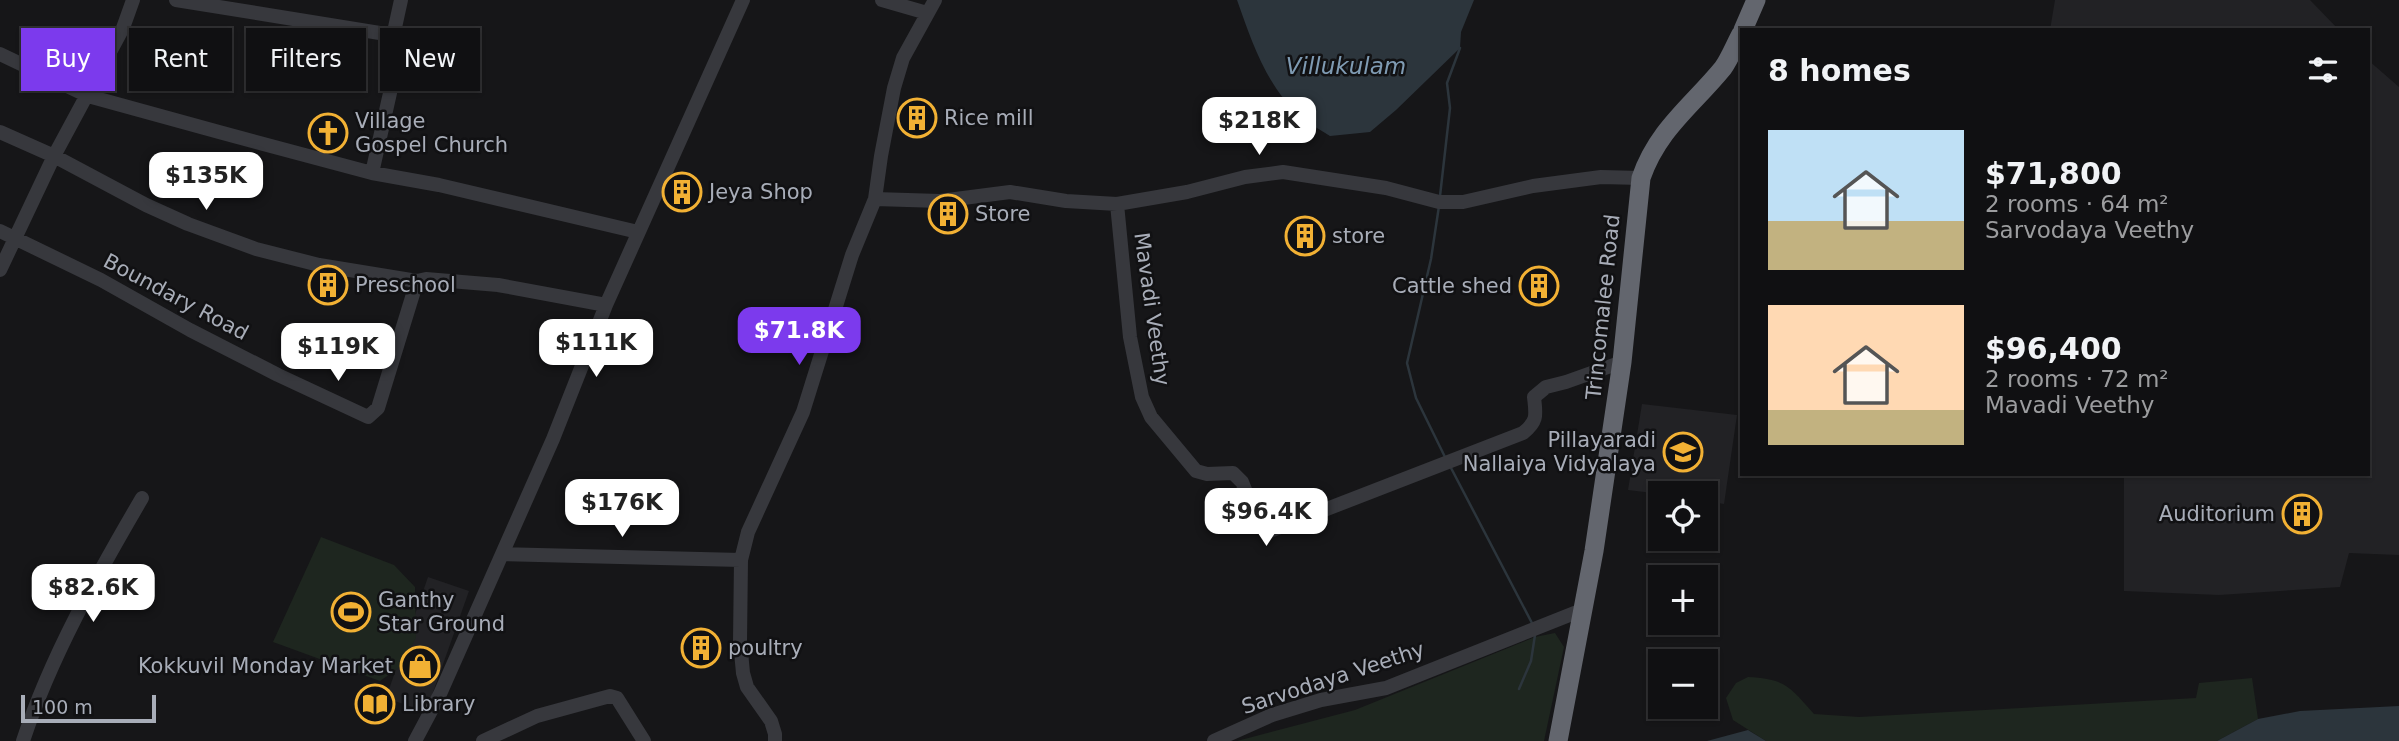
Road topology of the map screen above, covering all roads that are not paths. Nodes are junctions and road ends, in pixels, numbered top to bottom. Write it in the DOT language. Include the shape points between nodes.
graph roads {
  1 [pos="133,0"];
  2 [pos="176,0"];
  3 [pos="401,0"];
  4 [pos="743,0"];
  5 [pos="882,0"];
  6 [pos="934,0"];
  7 [pos="1756,0"];
  8 [pos="927,13"];
  9 [pos="394,28"];
  10 [pos="1744,28"];
  11 [pos="380,33"];
  12 [pos="1740,36"];
  13 [pos="0,54"];
  14 [pos="390,91"];
  15 [pos="88,96"];
  16 [pos="0,132"];
  17 [pos="54,156"];
  18 [pos="372,173"];
  19 [pos="1641,178"];
  20 [pos="876,199"];
  21 [pos="1117,204"];
  22 [pos="0,231"];
  23 [pos="638,232"];
  24 [pos="14,238"];
  25 [pos="0,270"];
  26 [pos="417,282"];
  27 [pos="606,305"];
  28 [pos="1622,362"];
  29 [pos="142,498"];
  30 [pos="502,554"];
  31 [pos="741,560"];
  32 [pos="1582,610"];
  33 [pos="23,741"];
  34 [pos="415,741"];
  35 [pos="483,741"];
  36 [pos="644,741"];
  37 [pos="775,741"];
  38 [pos="1214,741"];
  39 [pos="1558,741"];
  1 -- 15 [label="street"];
  2 -- 11 [label="street"];
  3 -- 9 [label="street"];
  4 -- 23 [label="street"];
  5 -- 8 [label="street"];
  6 -- 8 [label="street"];
  7 -- 10 [label="highway, Trincomalee Road"];
  8 -- 20 [label="street" via="903,58 894,88"];
  12 -- 19 [label="highway, Trincomalee Road" via="1724,66 1648,156"];
  13 -- 15 [label="street"];
  14 -- 18 [label="street"];
  15 -- 17 [label="street"];
  15 -- 18 [label="street"];
  16 -- 17 [label="street"];
  17 -- 24 [label="street"];
  17 -- 26 [label="street" via="146,205 256,249"];
  18 -- 23 [label="street"];
  19 -- 21 [label="street" via="1601,177 1463,202 1440,202 1386,188 1283,172"];
  19 -- 28 [label="highway, Trincomalee Road"];
  20 -- 21 [label="street" via="940,201 1010,192"];
  20 -- 31 [label="street" via="852,255 803,412 748,532"];
  21 -- 28 [label="street, Mavadi Veethy" via="1130,337 1151,418 1196,471 1233,473 1242,482 1260,527 1270,531 1523,433 1536,414 1534,397 1546,387"];
  22 -- 24 [label="street, Boundary Road"];
  23 -- 27 [label="street"];
  24 -- 25 [label="street"];
  24 -- 26 [label="street, Boundary Road" via="368,417 377,408"];
  26 -- 27 [label="street" via="498,285"];
  27 -- 30 [label="street"];
  28 -- 32 [label="highway, Trincomalee Road"];
  29 -- 33 [label="street" via="62,649"];
  30 -- 31 [label="street"];
  30 -- 34 [label="street"];
  31 -- 37 [label="street" via="743,673 747,687 771,721"];
  32 -- 38 [label="street, Sarvodaya Veethy" via="1386,688 1272,715"];
  32 -- 39 [label="highway, Trincomalee Road"];
  35 -- 36 [label="street" via="537,716 610,696 617,698"];
}
